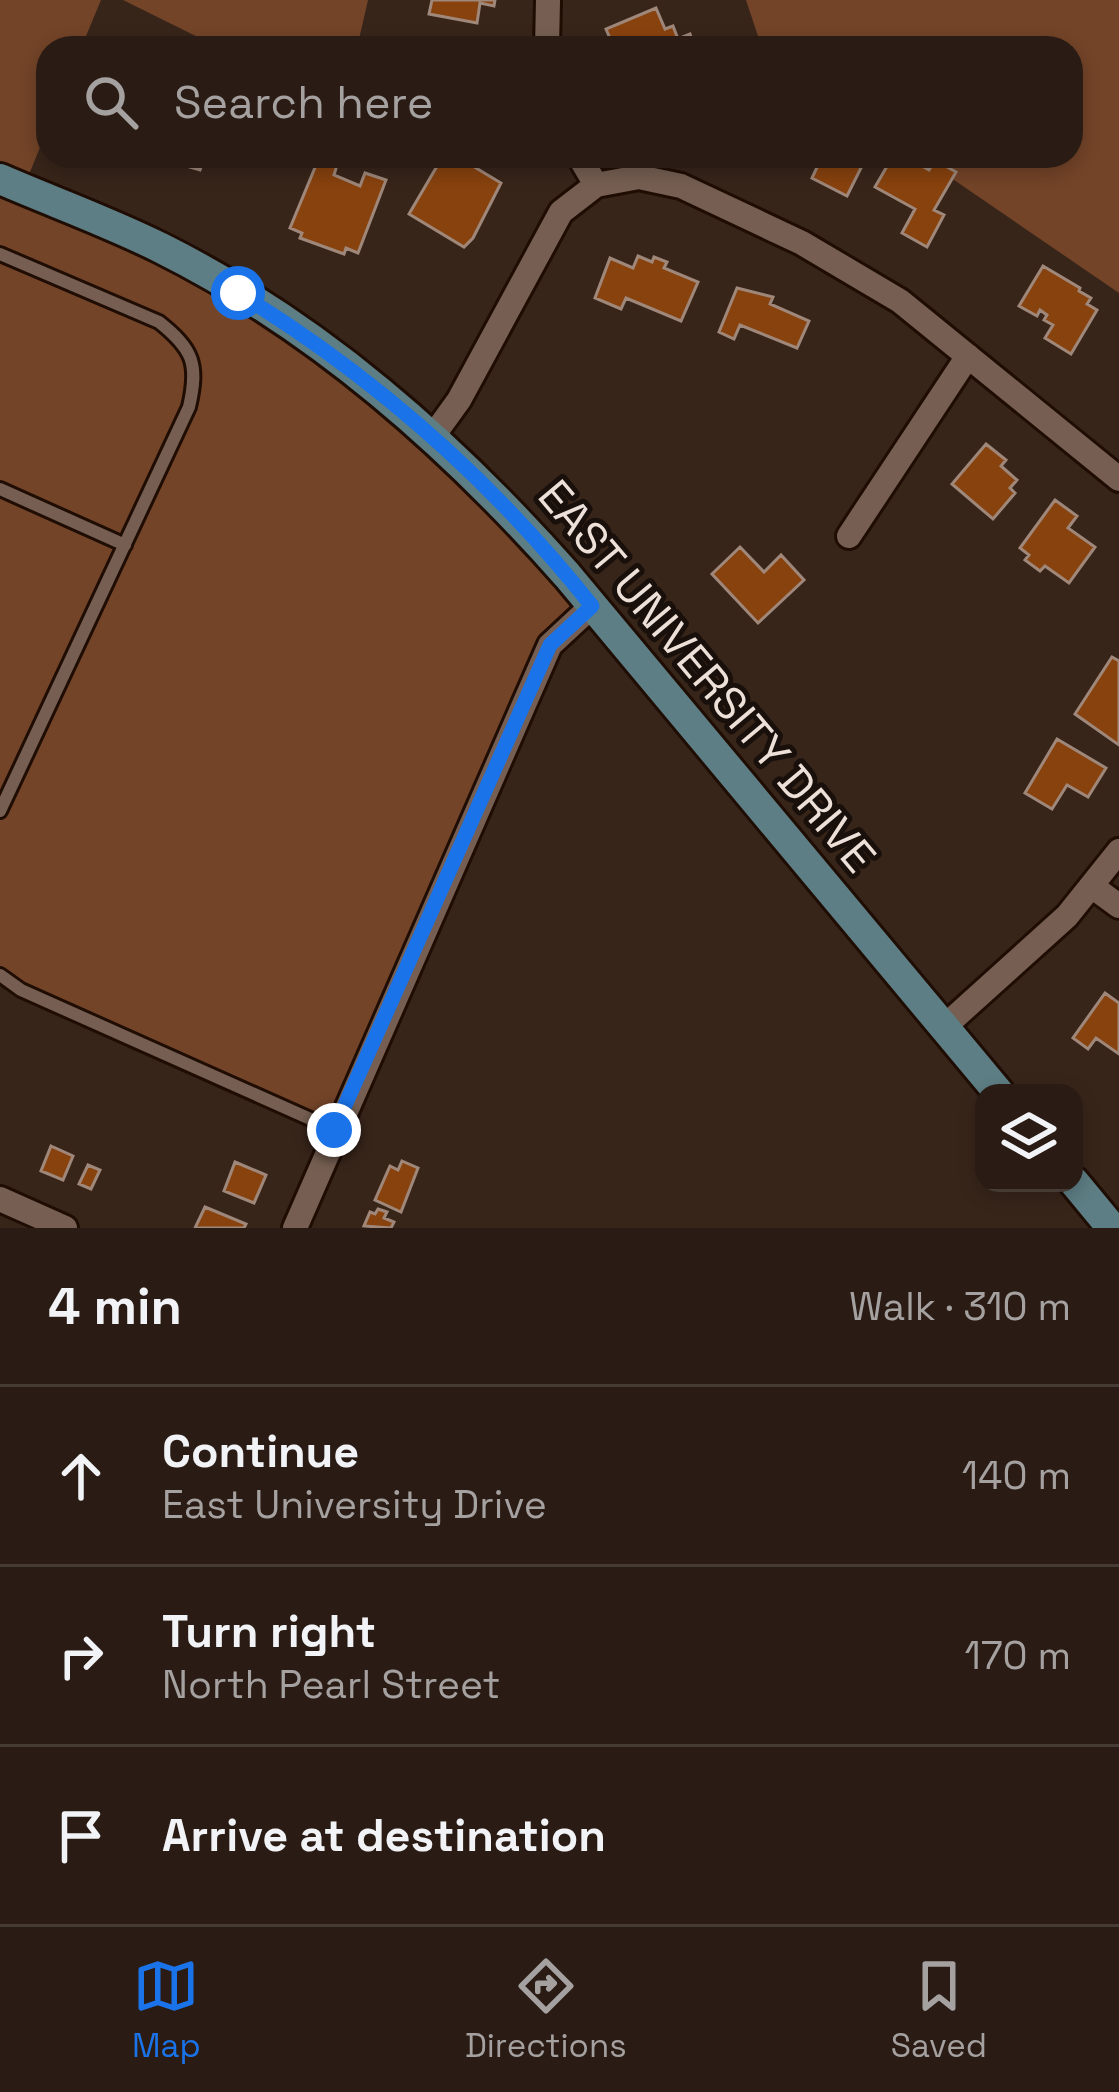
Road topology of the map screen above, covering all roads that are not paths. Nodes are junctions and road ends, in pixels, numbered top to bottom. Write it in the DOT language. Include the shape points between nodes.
graph roads {
  1 [pos="548,0"];
  2 [pos="547,36"];
  3 [pos="586,168"];
  4 [pos="0,179"];
  5 [pos="596,185"];
  6 [pos="0,254"];
  7 [pos="968,356"];
  8 [pos="433,436"];
  9 [pos="1119,479"];
  10 [pos="0,489"];
  11 [pos="849,536"];
  12 [pos="125,545"];
  13 [pos="592,606"];
  14 [pos="0,811"];
  15 [pos="1119,851"];
  16 [pos="1093,887"];
  17 [pos="1119,906"];
  18 [pos="0,975"];
  19 [pos="944,1028"];
  20 [pos="991,1084"];
  21 [pos="334,1130"];
  22 [pos="1082,1192"];
  23 [pos="0,1198"];
  24 [pos="65,1228"];
  25 [pos="295,1228"];
  26 [pos="1112,1228"];
  1 -- 2 [label="street"];
  3 -- 5 [label="street"];
  4 -- 8 [label="main road, EAST UNIVERSITY DRIVE" via="163,249 238,293 359,374"];
  5 -- 7 [label="street" via="639,177 681,186 868,280"];
  5 -- 8 [label="street" via="561,212"];
  6 -- 12 [label="lane" via="159,322 190,355 196,377 189,407"];
  7 -- 9 [label="street"];
  7 -- 11 [label="street"];
  8 -- 13 [label="main road, EAST UNIVERSITY DRIVE" via="503,502"];
  10 -- 12 [label="lane"];
  12 -- 14 [label="lane"];
  13 -- 19 [label="main road, EAST UNIVERSITY DRIVE"];
  13 -- 21 [label="street" via="550,645"];
  15 -- 16 [label="street"];
  16 -- 17 [label="street"];
  16 -- 19 [label="street"];
  18 -- 21 [label="lane"];
  19 -- 20 [label="main road, EAST UNIVERSITY DRIVE"];
  21 -- 25 [label="street"];
  22 -- 26 [label="main road"];
  23 -- 24 [label="street"];
}
